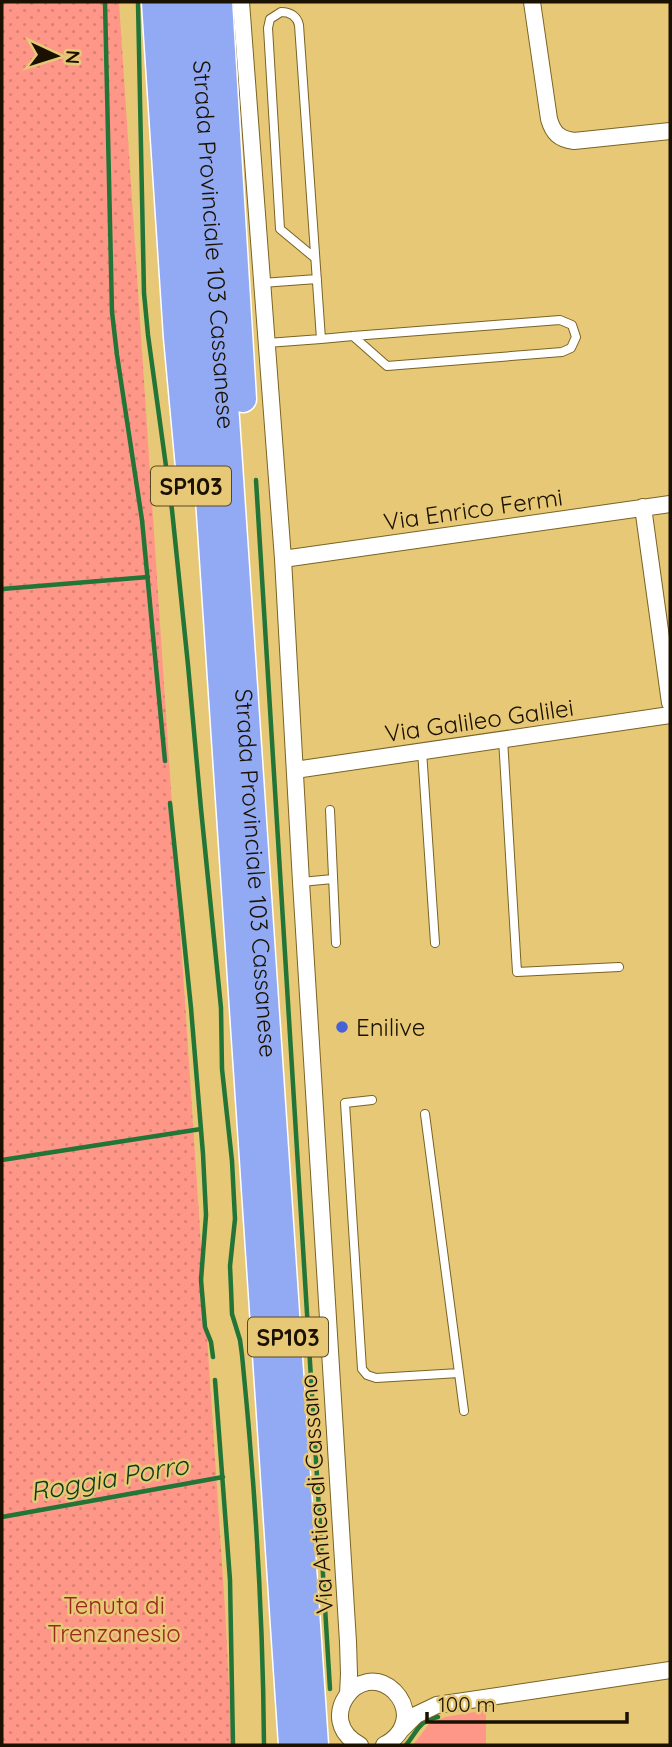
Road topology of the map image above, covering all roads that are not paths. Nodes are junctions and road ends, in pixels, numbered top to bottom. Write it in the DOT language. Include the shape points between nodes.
graph roads {
  1 [pos="155,2"];
  2 [pos="176,2"];
  3 [pos="198,2"];
  4 [pos="219,2"];
  5 [pos="241,2"];
  6 [pos="532,2"];
  7 [pos="670,131"];
  8 [pos="315,258"];
  9 [pos="317,279"];
  10 [pos="262,283"];
  11 [pos="353,336"];
  12 [pos="321,339"];
  13 [pos="267,342"];
  14 [pos="670,503"];
  15 [pos="643,507"];
  16 [pos="283,559"];
  17 [pos="670,703"];
  18 [pos="670,715"];
  19 [pos="503,739"];
  20 [pos="422,751"];
  21 [pos="295,770"];
  22 [pos="330,810"];
  23 [pos="333,879"];
  24 [pos="301,882"];
  25 [pos="260,929"];
  26 [pos="336,943"];
  27 [pos="435,943"];
  28 [pos="619,967"];
  29 [pos="241,969"];
  30 [pos="372,1100"];
  31 [pos="425,1114"];
  32 [pos="459,1373"];
  33 [pos="464,1411"];
  34 [pos="348,1642"];
  35 [pos="670,1670"];
  36 [pos="372,1683"];
  37 [pos="348,1694"];
  38 [pos="398,1696"];
  39 [pos="437,1705"];
  40 [pos="401,1730"];
  41 [pos="355,1744"];
  42 [pos="292,1745"];
  43 [pos="314,1745"];
  44 [pos="384,1745"];
  1 -- 29 [label="highway, SP103" via="177,337 216,764"];
  2 -- 29 [label="highway, Strada Provinciale 103 Cassanese / SP103"];
  3 -- 25 [label="highway, Strada Provinciale 103 Cassanese / SP103"];
  4 -- 25 [label="highway, SP103" via="263,831"];
  5 -- 10 [label="street, Via Antica di Cassano"];
  6 -- 7 [label="street" via="554,133 577,141"];
  8 -- 8 [label="lane" via="299,25 295,16 281,12 272,17 268,28 280,229"];
  8 -- 9 [label="lane"];
  9 -- 10 [label="lane"];
  9 -- 12 [label="lane"];
  10 -- 13 [label="street, Via Antica di Cassano"];
  11 -- 11 [label="lane" via="387,366 562,352 571,348 576,337 572,325 560,320"];
  11 -- 12 [label="lane"];
  12 -- 13 [label="lane"];
  13 -- 16 [label="street, Via Antica di Cassano"];
  14 -- 15 [label="street, Via Enrico Fermi"];
  15 -- 16 [label="street, Via Enrico Fermi"];
  15 -- 17 [label="street"];
  16 -- 21 [label="street, Via Antica di Cassano"];
  18 -- 19 [label="street, Via Galileo Galilei"];
  19 -- 20 [label="street, Via Galileo Galilei"];
  19 -- 28 [label="lane" via="517,972"];
  20 -- 21 [label="street, Via Galileo Galilei"];
  20 -- 27 [label="lane"];
  21 -- 24 [label="street, Via Antica di Cassano"];
  22 -- 23 [label="lane"];
  23 -- 24 [label="lane"];
  23 -- 26 [label="lane"];
  24 -- 34 [label="street, Via Antica di Cassano"];
  25 -- 43 [label="highway, Strada Provinciale 103 Cassanese / SP103"];
  29 -- 42 [label="highway, Strada Provinciale 103 Cassanese / SP103"];
  30 -- 32 [label="lane" via="345,1103 362,1369 376,1378"];
  31 -- 32 [label="lane"];
  32 -- 33 [label="lane"];
  34 -- 36 [label="street" via="356,1665"];
  34 -- 37 [label="street, Via Antica di Cassano"];
  35 -- 39 [label="street"];
  36 -- 37 [label="street"];
  36 -- 38 [label="street" via="388,1687"];
  37 -- 41 [label="street, Via Antica di Cassano" via="340,1719"];
  38 -- 39 [label="street"];
  38 -- 40 [label="street" via="405,1713"];
  39 -- 40 [label="street"];
  40 -- 44 [label="street"];
}
